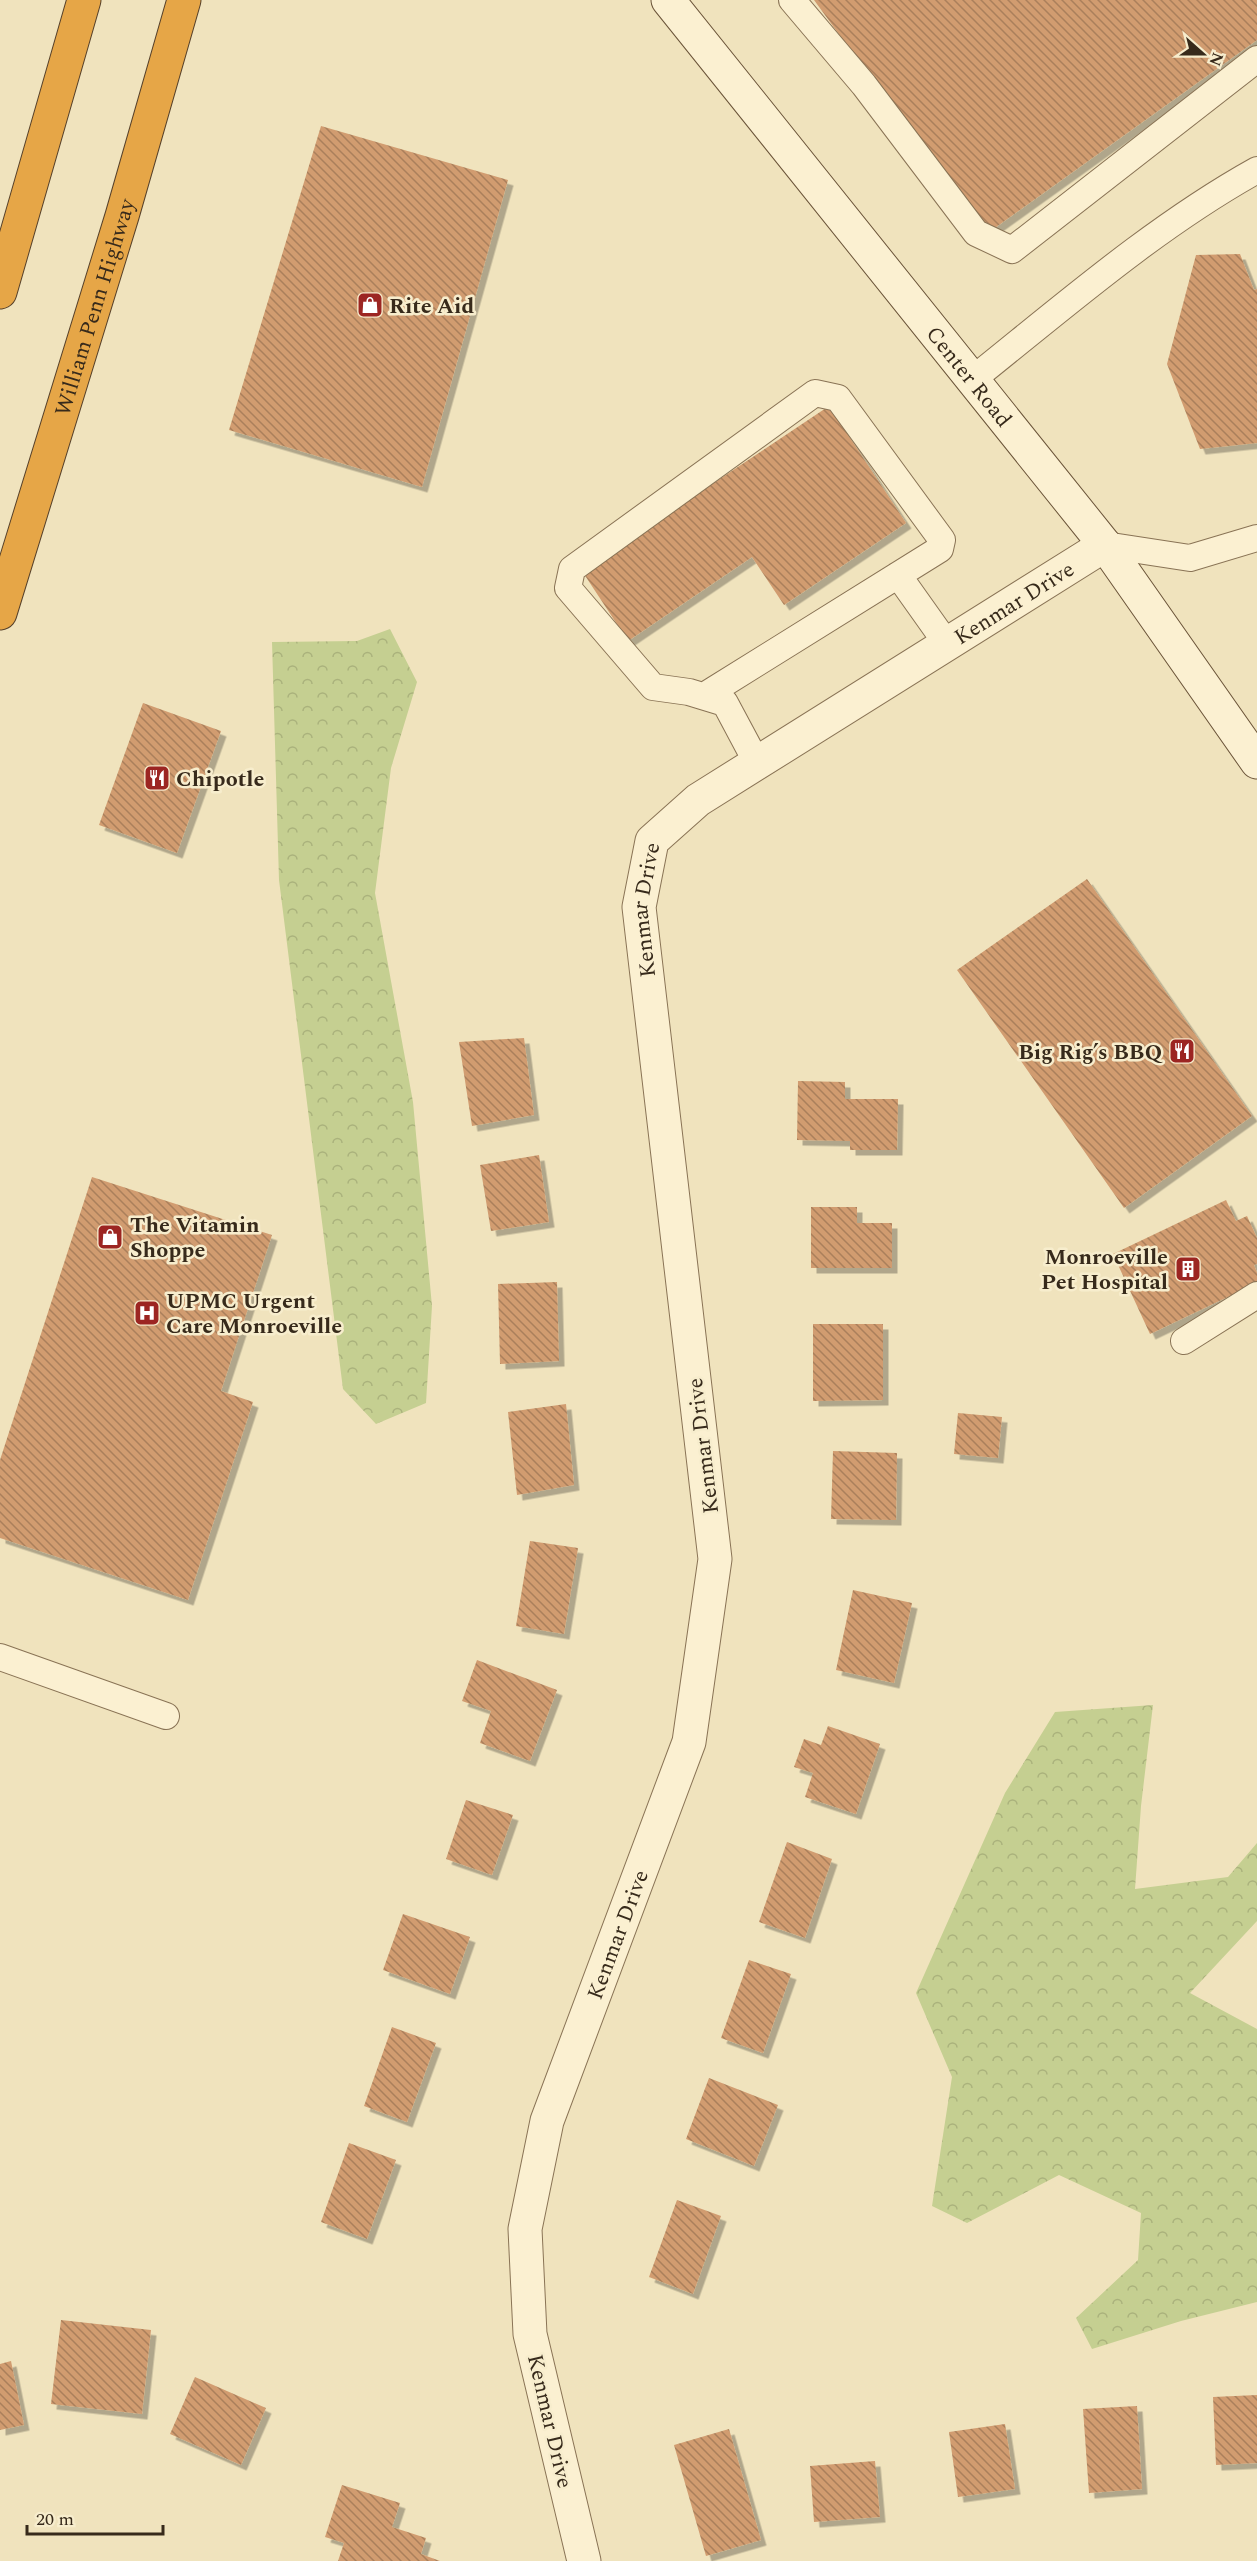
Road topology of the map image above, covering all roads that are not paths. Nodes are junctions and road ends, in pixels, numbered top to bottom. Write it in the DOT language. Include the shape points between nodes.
graph roads {
  1 [pos="84,0"];
  2 [pos="184,0"];
  3 [pos="668,0"];
  4 [pos="792,0"];
  5 [pos="1257,59"];
  6 [pos="1257,170"];
  7 [pos="0,292"];
  8 [pos="973,379"];
  9 [pos="1257,538"];
  10 [pos="1105,545"];
  11 [pos="898,575"];
  12 [pos="0,613"];
  13 [pos="947,644"];
  14 [pos="704,696"];
  15 [pos="1257,762"];
  16 [pos="757,763"];
  17 [pos="1257,1295"];
  18 [pos="1184,1341"];
  19 [pos="0,1657"];
  20 [pos="166,1716"];
  21 [pos="584,2561"];
  1 -- 7 [label="highway"];
  2 -- 12 [label="highway, William Penn Highway"];
  3 -- 8 [label="street, Center Road"];
  4 -- 5 [label="lane" via="864,85 976,233 1012,250"];
  6 -- 8 [label="lane" via="1210,196"];
  8 -- 10 [label="street, Center Road"];
  9 -- 10 [label="lane" via="1190,558"];
  10 -- 13 [label="street, Kenmar Drive"];
  10 -- 15 [label="street, Center Road"];
  11 -- 13 [label="lane"];
  11 -- 14 [label="lane"];
  11 -- 14 [label="lane" via="940,549 942,540 838,398 815,393 572,569 568,588 652,687"];
  13 -- 16 [label="street, Kenmar Drive"];
  14 -- 16 [label="lane" via="725,703"];
  16 -- 21 [label="street, Kenmar Drive" via="698,800 652,842 639,907 715,1559 689,1742 547,2121 525,2229 530,2334"];
  17 -- 18 [label="lane"];
  19 -- 20 [label="lane"];
}
